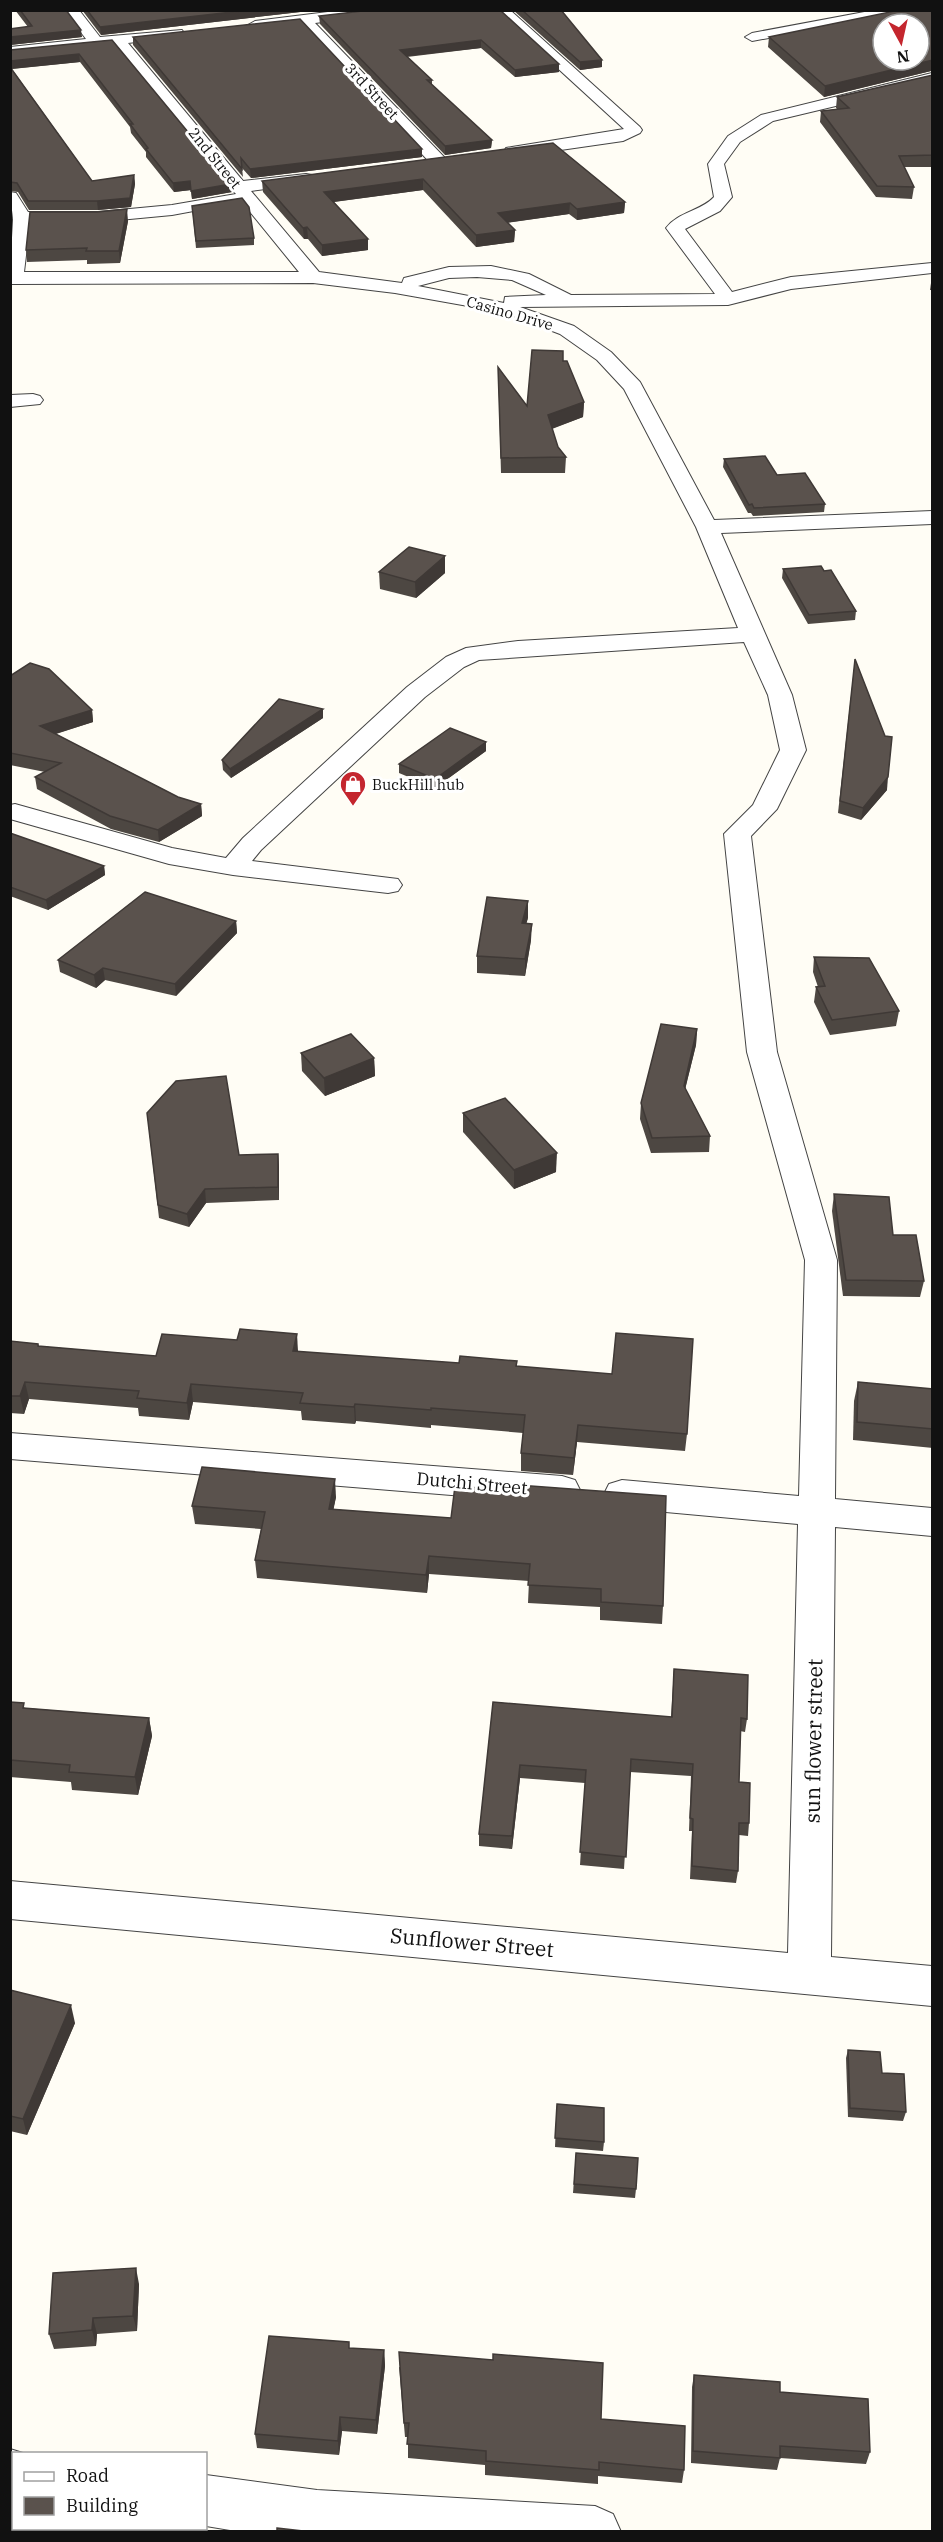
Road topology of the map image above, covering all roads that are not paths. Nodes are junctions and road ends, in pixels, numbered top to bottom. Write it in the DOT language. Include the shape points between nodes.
graph roads {
  1 [pos="71,10"];
  2 [pos="267,10"];
  3 [pos="387,10"];
  4 [pos="501,10"];
  5 [pos="902,10"];
  6 [pos="304,19"];
  7 [pos="279,22"];
  8 [pos="244,26"];
  9 [pos="187,32"];
  10 [pos="752,37"];
  11 [pos="118,40"];
  12 [pos="96,42"];
  13 [pos="10,52"];
  14 [pos="933,78"];
  15 [pos="497,154"];
  16 [pos="416,166"];
  17 [pos="322,177"];
  18 [pos="243,192"];
  19 [pos="10,197"];
  20 [pos="22,217"];
  21 [pos="933,268"];
  22 [pos="313,277"];
  23 [pos="12,278"];
  24 [pos="395,287"];
  25 [pos="728,299"];
  26 [pos="468,300"];
  27 [pos="574,302"];
  28 [pos="33,400"];
  29 [pos="10,401"];
  30 [pos="925,518"];
  31 [pos="708,527"];
  32 [pos="752,634"];
  33 [pos="764,809"];
  34 [pos="15,812"];
  35 [pos="233,867"];
  36 [pos="388,885"];
  37 [pos="10,1446"];
  38 [pos="817,1510"];
  39 [pos="933,1522"];
  40 [pos="10,1900"];
  41 [pos="809,1973"];
  42 [pos="933,1986"];
  43 [pos="207,2501"];
  44 [pos="595,2532"];
  1 -- 12 [label="street"];
  2 -- 7 [label="street"];
  3 -- 6 [label="street"];
  4 -- 15 [label="street" via="634,130 623,136"];
  5 -- 10 [label="street"];
  6 -- 7 [label="street"];
  6 -- 16 [label="street, 3rd Street" via="445,162"];
  7 -- 8 [label="street"];
  9 -- 11 [label="street"];
  11 -- 12 [label="street"];
  11 -- 18 [label="street, 2nd Street"];
  12 -- 13 [label="street"];
  14 -- 25 [label="street" via="767,118 734,139 716,164 723,197 719,205 675,228"];
  17 -- 18 [label="street"];
  18 -- 20 [label="street" via="172,210 109,216"];
  18 -- 22 [label="street, 2nd Street"];
  19 -- 20 [label="street"];
  20 -- 23 [label="street"];
  21 -- 25 [label="street" via="791,284"];
  22 -- 23 [label="street, Casino Drive"];
  22 -- 24 [label="street, Casino Drive"];
  24 -- 26 [label="street, Casino Drive"];
  24 -- 27 [label="street" via="425,277 504,273"];
  25 -- 27 [label="street"];
  26 -- 27 [label="street"];
  26 -- 31 [label="street, Casino Drive" via="519,312 567,330 604,356 633,386"];
  28 -- 29 [label="street"];
  30 -- 31 [label="street"];
  31 -- 32 [label="street, Casino Drive"];
  32 -- 33 [label="street, Casino Drive" via="780,695 793,750"];
  32 -- 35 [label="street" via="474,653 455,662 416,692 252,844"];
  33 -- 38 [label="street, sun flower street" via="737,834 762,1052 821,1260"];
  34 -- 35 [label="street" via="169,856"];
  35 -- 36 [label="street"];
  37 -- 38 [label="street, Dutchi Street"];
  38 -- 39 [label="street, Dutchi Street"];
  38 -- 41 [label="street, sun flower street"];
  40 -- 41 [label="street, Sunflower Street"];
  41 -- 42 [label="street, Sunflower Street"];
  43 -- 44 [label="street" via="317,2516"];
}
